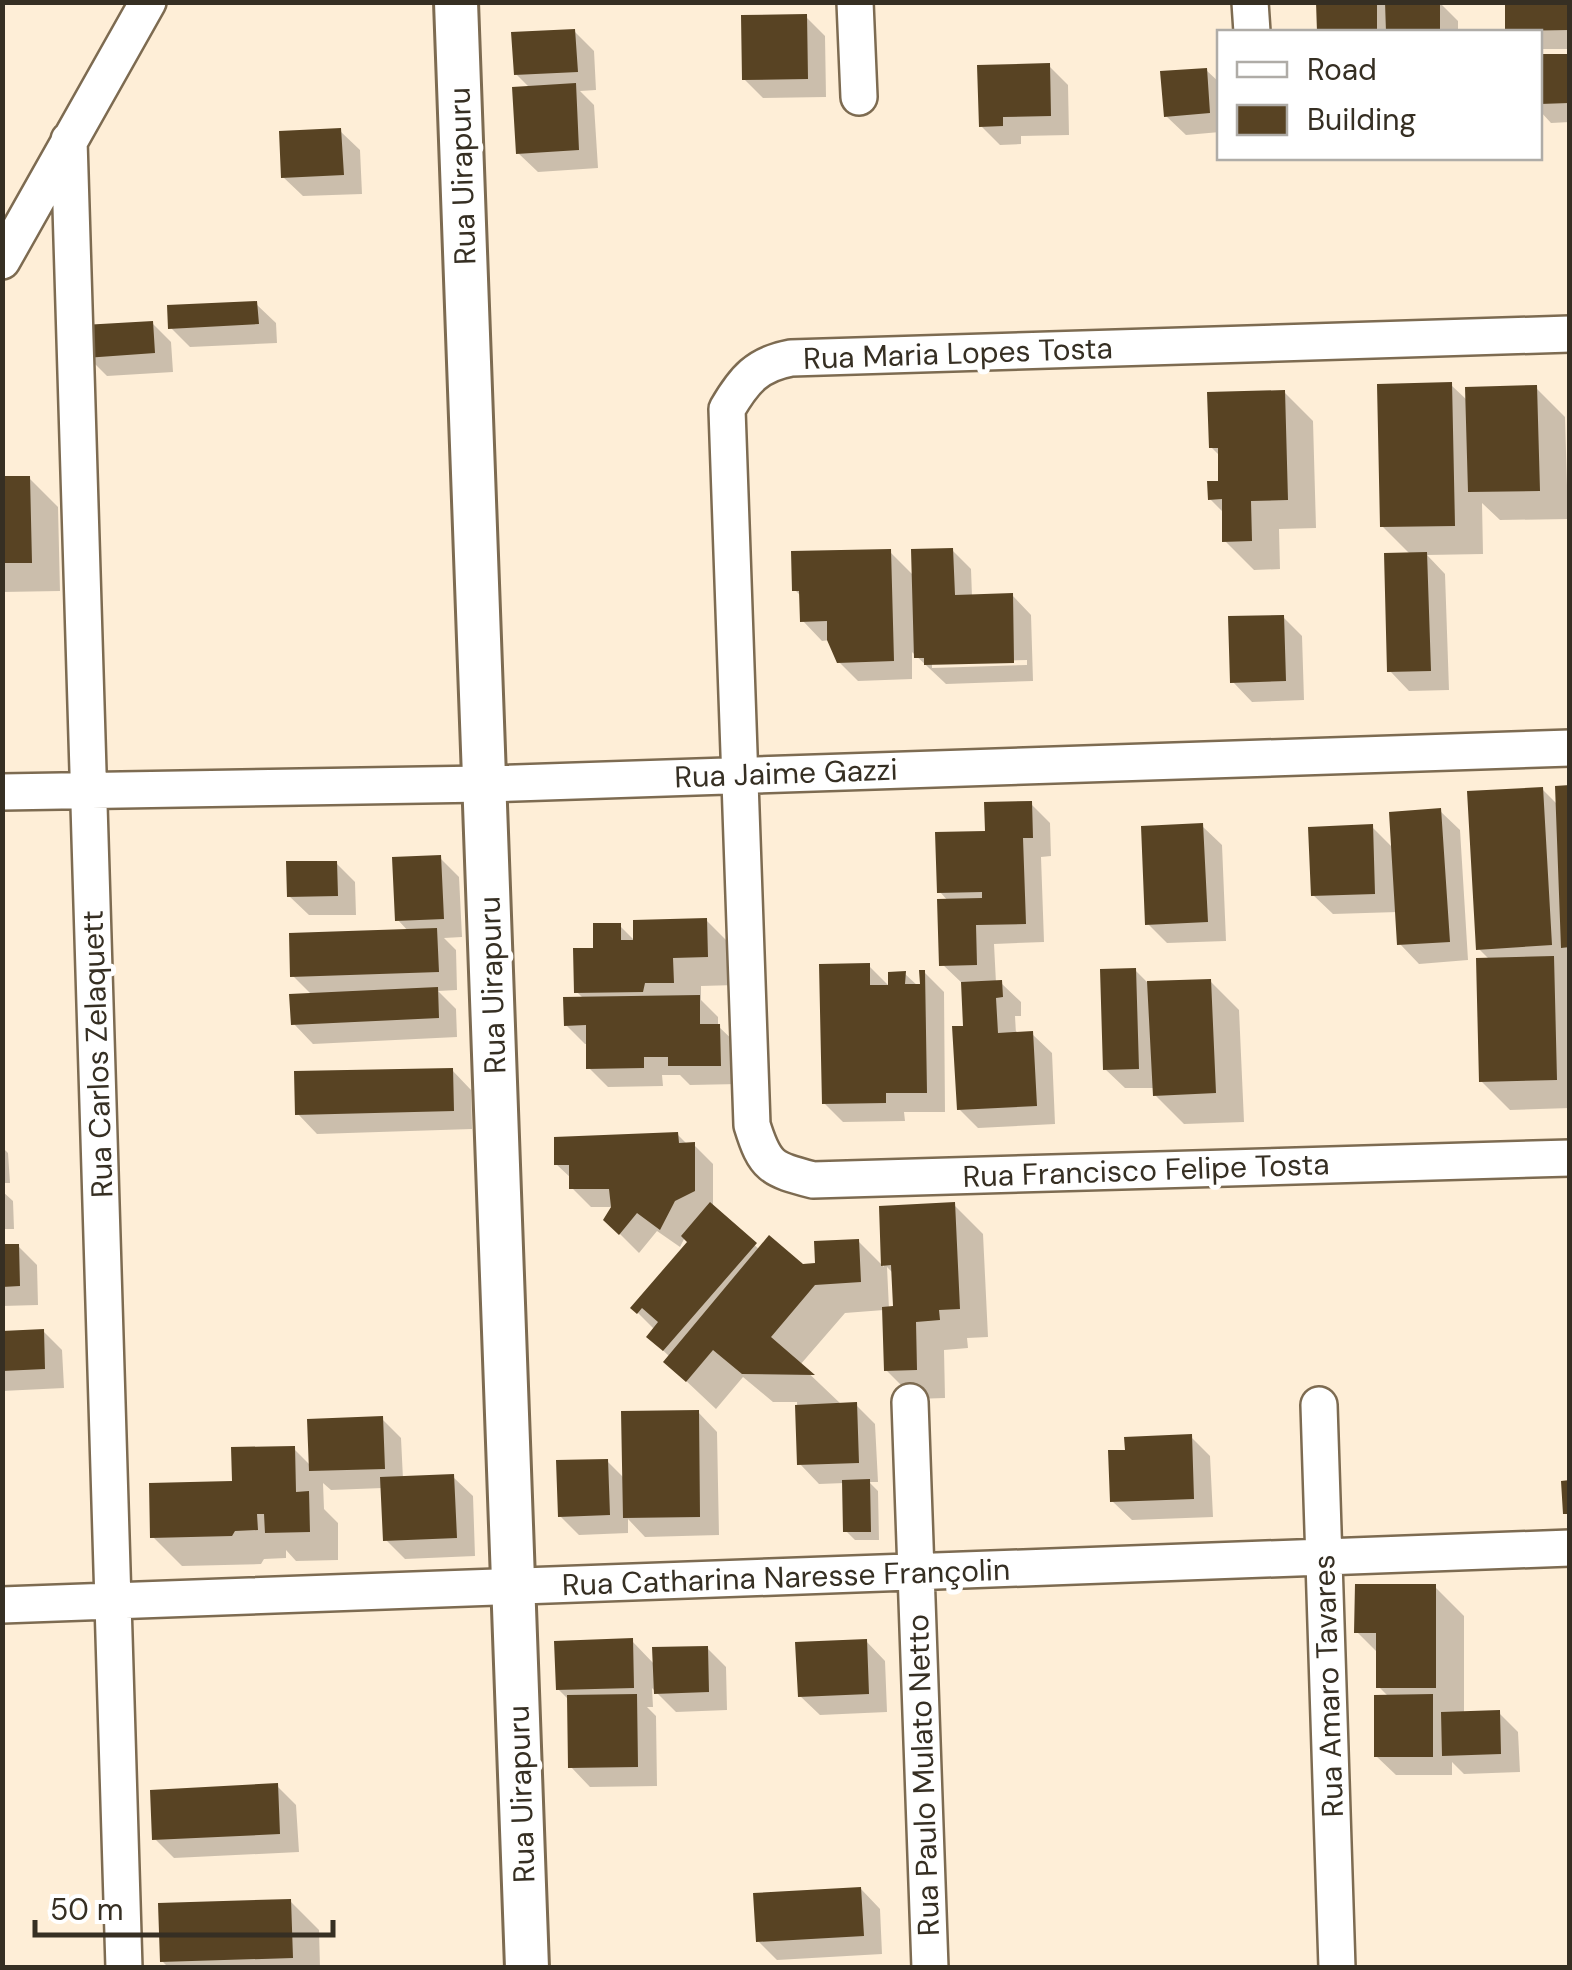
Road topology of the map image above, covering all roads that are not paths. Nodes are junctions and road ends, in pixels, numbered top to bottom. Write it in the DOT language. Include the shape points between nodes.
graph roads {
  1 [pos="148,2"];
  2 [pos="456,2"];
  3 [pos="856,2"];
  4 [pos="1250,2"];
  5 [pos="1252,30"];
  6 [pos="859,97"];
  7 [pos="69,140"];
  8 [pos="2,261"];
  9 [pos="1570,334"];
  10 [pos="1570,748"];
  11 [pos="739,775"];
  12 [pos="484,784"];
  13 [pos="89,791"];
  14 [pos="2,792"];
  15 [pos="752,1126"];
  16 [pos="1570,1158"];
  17 [pos="910,1402"];
  18 [pos="1319,1405"];
  19 [pos="1570,1548"];
  20 [pos="1325,1557"];
  21 [pos="916,1572"];
  22 [pos="514,1586"];
  23 [pos="113,1601"];
  24 [pos="2,1605"];
  25 [pos="124,1968"];
  26 [pos="527,1968"];
  27 [pos="930,1968"];
  28 [pos="1337,1968"];
  1 -- 7 [label="street"];
  2 -- 12 [label="street, Rua Uirapuru"];
  3 -- 6 [label="street"];
  4 -- 5 [label="street"];
  7 -- 8 [label="street"];
  7 -- 13 [label="street, Rua Carlos Zelaquett"];
  9 -- 11 [label="street, Rua Maria Lopes Tosta" via="768,362 726,409"];
  10 -- 11 [label="street, Rua Jaime Gazzi"];
  11 -- 12 [label="street, Rua Jaime Gazzi"];
  11 -- 15 [label="street, Rua Maria Lopes Tosta"];
  12 -- 13 [label="street, Rua Jaime Gazzi"];
  12 -- 22 [label="street, Rua Uirapuru"];
  13 -- 14 [label="street, Rua Jaime Gazzi"];
  13 -- 23 [label="street, Rua Carlos Zelaquett"];
  15 -- 16 [label="street, Rua Francisco Felipe Tosta" via="761,1154 780,1171 813,1180"];
  17 -- 21 [label="street, Rua Paulo Mulato Netto"];
  18 -- 20 [label="street, Rua Amaro Tavares"];
  19 -- 20 [label="street, Rua Catharina Naresse Françolin"];
  20 -- 21 [label="street, Rua Catharina Naresse Françolin"];
  20 -- 28 [label="street, Rua Amaro Tavares"];
  21 -- 22 [label="street, Rua Catharina Naresse Françolin"];
  21 -- 27 [label="street, Rua Paulo Mulato Netto"];
  22 -- 23 [label="street, Rua Catharina Naresse Françolin"];
  22 -- 26 [label="street, Rua Uirapuru"];
  23 -- 24 [label="street, Rua Catharina Naresse Françolin"];
  23 -- 25 [label="street, Rua Carlos Zelaquett"];
}
